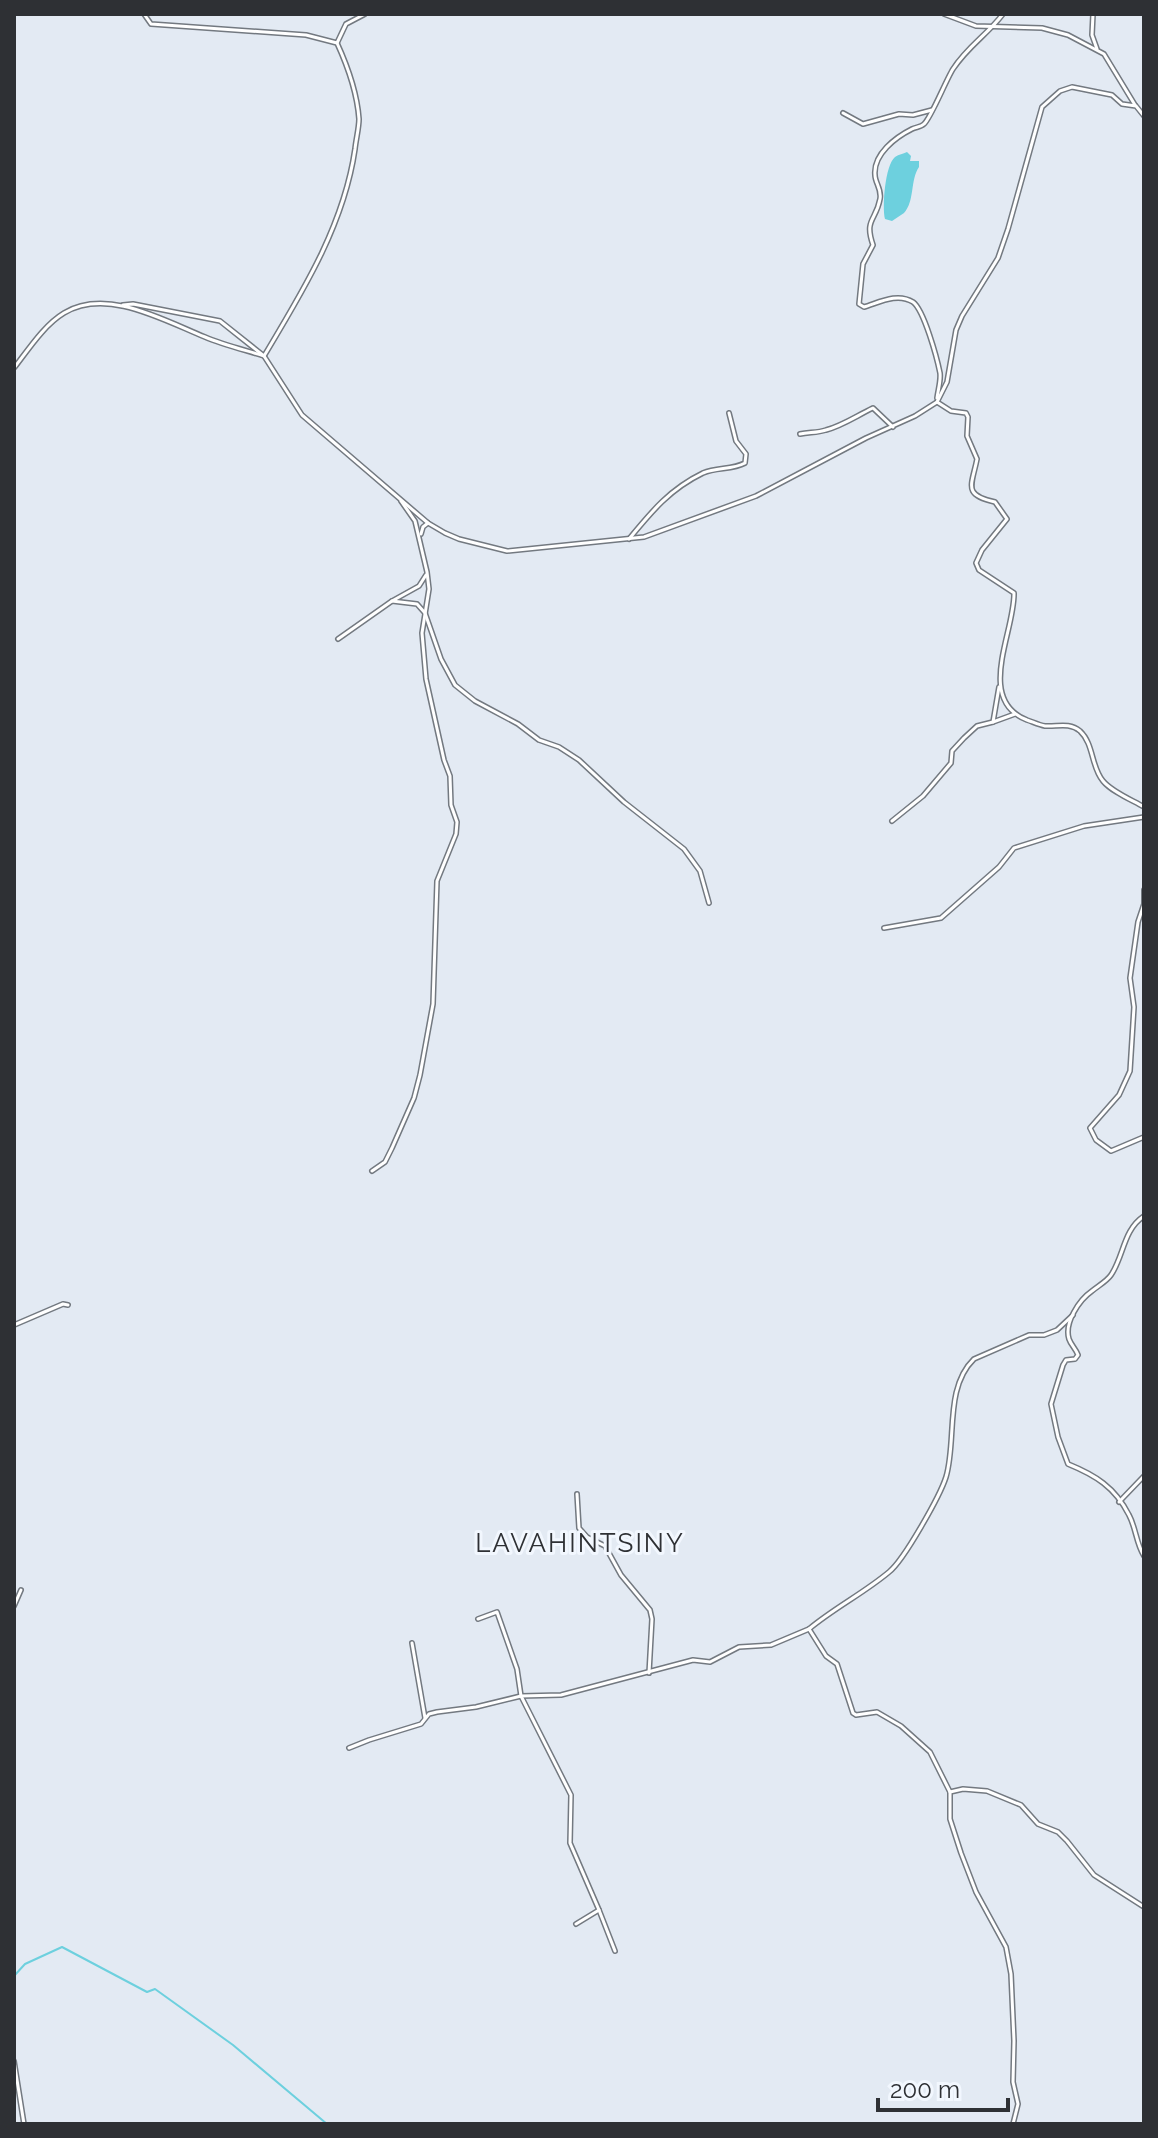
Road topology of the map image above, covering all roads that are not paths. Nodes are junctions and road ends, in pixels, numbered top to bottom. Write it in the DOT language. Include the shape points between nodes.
graph roads {
  1 [pos="144,14"];
  2 [pos="365,14"];
  3 [pos="944,14"];
  4 [pos="1003,14"];
  5 [pos="1093,14"];
  6 [pos="992,28"];
  7 [pos="337,43"];
  8 [pos="1097,49"];
  9 [pos="1136,106"];
  10 [pos="932,110"];
  11 [pos="843,113"];
  12 [pos="1144,116"];
  13 [pos="121,305"];
  14 [pos="264,356"];
  15 [pos="14,368"];
  16 [pos="937,402"];
  17 [pos="729,413"];
  18 [pos="893,427"];
  19 [pos="800,434"];
  20 [pos="398,498"];
  21 [pos="428,523"];
  22 [pos="421,538"];
  23 [pos="629,539"];
  24 [pos="427,572"];
  25 [pos="392,601"];
  26 [pos="425,613"];
  27 [pos="338,639"];
  28 [pos="999,683"];
  29 [pos="1015,714"];
  30 [pos="993,722"];
  31 [pos="1144,807"];
  32 [pos="1144,817"];
  33 [pos="892,821"];
  34 [pos="1144,890"];
  35 [pos="709,903"];
  36 [pos="884,928"];
  37 [pos="1144,1137"];
  38 [pos="372,1171"];
  39 [pos="1144,1216"];
  40 [pos="68,1305"];
  41 [pos="1073,1315"];
  42 [pos="14,1325"];
  43 [pos="1144,1476"];
  44 [pos="577,1494"];
  45 [pos="1119,1502"];
  46 [pos="1144,1556"];
  47 [pos="21,1590"];
  48 [pos="14,1606"];
  49 [pos="478,1619"];
  50 [pos="809,1629"];
  51 [pos="412,1643"];
  52 [pos="649,1673"];
  53 [pos="521,1696"];
  54 [pos="425,1718"];
  55 [pos="349,1748"];
  56 [pos="950,1792"];
  57 [pos="1144,1907"];
  58 [pos="599,1910"];
  59 [pos="576,1924"];
  60 [pos="615,1951"];
  61 [pos="14,2061"];
  62 [pos="24,2124"];
  63 [pos="1013,2124"];
  1 -- 7 [label="street" via="151,24 306,35"];
  2 -- 7 [label="street" via="346,24"];
  3 -- 6 [label="street"];
  4 -- 6 [label="street"];
  5 -- 8 [label="street"];
  6 -- 8 [label="street" via="1042,28"];
  6 -- 10 [label="street" via="969,46"];
  7 -- 14 [label="street" via="351,74 359,121 351,175 336,222"];
  8 -- 9 [label="street"];
  9 -- 12 [label="street"];
  9 -- 16 [label="street" via="1072,87 1042,107 1003,243 962,316 947,382"];
  10 -- 11 [label="street" via="863,124"];
  10 -- 16 [label="street" via="923,125 891,143 879,157 874,176 880,201 868,228 873,245 863,264 859,304 892,298 911,301 921,310 940,374"];
  13 -- 14 [label="street"];
  13 -- 14 [label="street" via="220,321"];
  13 -- 15 [label="street" via="64,312"];
  14 -- 20 [label="street" via="302,415"];
  16 -- 18 [label="street"];
  16 -- 28 [label="street" via="966,413 967,436 977,459 972,493 995,502 1007,519 976,563 1014,593"];
  17 -- 23 [label="street" via="745,463 703,474 663,497"];
  18 -- 19 [label="street" via="873,408 824,431"];
  18 -- 23 [label="street" via="756,496"];
  20 -- 21 [label="street"];
  20 -- 22 [label="street"];
  21 -- 22 [label="street"];
  21 -- 23 [label="street" via="459,539 507,551"];
  22 -- 24 [label="street"];
  24 -- 25 [label="street" via="419,586"];
  24 -- 26 [label="street"];
  25 -- 26 [label="street" via="417,604"];
  25 -- 27 [label="street"];
  26 -- 35 [label="street" via="455,685 579,760 684,849 700,871"];
  26 -- 38 [label="street" via="426,679 450,776 456,834 437,881 433,1004 420,1075 392,1148"];
  28 -- 29 [label="street"];
  28 -- 30 [label="street"];
  29 -- 30 [label="street"];
  29 -- 31 [label="street" via="1044,726 1077,728 1105,784"];
  30 -- 33 [label="street" via="977,726 964,738 923,796"];
  32 -- 36 [label="street" via="1084,826 1014,848 941,918"];
  34 -- 37 [label="street" via="1130,978 1130,1071 1119,1095 1090,1128 1111,1151"];
  39 -- 41 [label="street" via="1127,1237 1111,1276 1084,1296"];
  40 -- 42 [label="street"];
  41 -- 45 [label="street" via="1067,1331 1078,1355 1063,1365 1051,1404 1058,1437 1068,1464 1098,1477"];
  41 -- 50 [label="street" via="1057,1330 1029,1335 967,1365 955,1400 946,1477 925,1518 893,1569"];
  43 -- 45 [label="street"];
  44 -- 52 [label="street" via="579,1528 605,1546 650,1610"];
  45 -- 46 [label="street" via="1129,1514"];
  47 -- 48 [label="street"];
  49 -- 53 [label="street" via="497,1612"];
  50 -- 52 [label="street" via="771,1645 739,1647 710,1662 693,1660"];
  50 -- 56 [label="street" via="837,1664 853,1713 877,1712 901,1726 930,1752"];
  51 -- 54 [label="street"];
  52 -- 53 [label="street" via="551,1697"];
  53 -- 54 [label="street"];
  53 -- 58 [label="street" via="571,1795 570,1843"];
  54 -- 55 [label="street" via="421,1724"];
  56 -- 57 [label="street" via="987,1791 1021,1805 1038,1824 1058,1832 1094,1875"];
  56 -- 63 [label="street" via="950,1819 961,1853 1006,1947 1018,2104"];
  58 -- 59 [label="street"];
  58 -- 60 [label="street"];
  61 -- 62 [label="street"];
}
